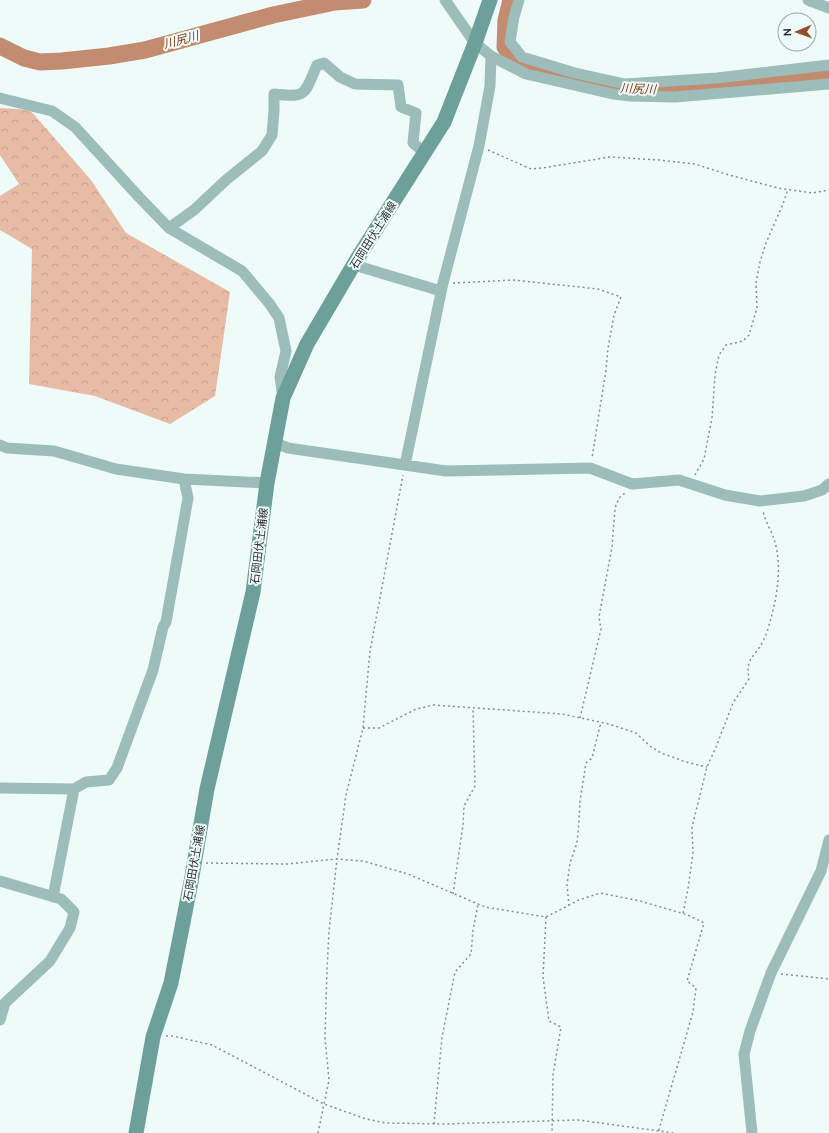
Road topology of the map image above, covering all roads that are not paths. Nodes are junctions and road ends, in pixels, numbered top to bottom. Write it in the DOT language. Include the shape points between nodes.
graph roads {
  1 [pos="444,0"];
  2 [pos="490,0"];
  3 [pos="519,0"];
  4 [pos="808,0"];
  5 [pos="829,8"];
  6 [pos="475,43"];
  7 [pos="491,56"];
  8 [pos="829,65"];
  9 [pos="829,84"];
  10 [pos="0,98"];
  11 [pos="425,153"];
  12 [pos="169,228"];
  13 [pos="354,265"];
  14 [pos="442,287"];
  15 [pos="283,398"];
  16 [pos="275,443"];
  17 [pos="0,444"];
  18 [pos="405,466"];
  19 [pos="184,479"];
  20 [pos="267,483"];
  21 [pos="829,484"];
  22 [pos="0,788"];
  23 [pos="74,789"];
  24 [pos="829,840"];
  25 [pos="0,881"];
  26 [pos="53,897"];
  27 [pos="0,1020"];
  28 [pos="136,1133"];
  29 [pos="752,1133"];
  1 -- 6 [label="street"];
  2 -- 6 [label="main road, 石岡田伏土浦線"];
  3 -- 8 [label="street" via="510,42 522,57 575,73 625,84 717,78"];
  4 -- 5 [label="street"];
  6 -- 7 [label="street"];
  6 -- 11 [label="main road, 石岡田伏土浦線" via="444,122"];
  7 -- 9 [label="street" via="526,74 632,96 675,97"];
  7 -- 14 [label="street" via="490,86 479,146"];
  10 -- 12 [label="street" via="52,111 75,128"];
  11 -- 12 [label="street" via="413,143 416,113 401,107 398,85 355,84 324,63 317,65 305,91 295,96 274,94 272,135 262,151 194,210"];
  11 -- 13 [label="main road, 石岡田伏土浦線"];
  12 -- 15 [label="street" via="242,271 279,318 286,351 280,377"];
  13 -- 14 [label="street"];
  13 -- 15 [label="main road, 石岡田伏土浦線" via="307,344"];
  14 -- 18 [label="street"];
  15 -- 16 [label="main road, 石岡田伏土浦線"];
  16 -- 18 [label="street" via="288,448"];
  16 -- 20 [label="main road, 石岡田伏土浦線"];
  17 -- 19 [label="street" via="7,448 54,451 116,469"];
  18 -- 21 [label="street" via="446,471 590,468 632,484 679,480 725,495 760,502 804,496 822,490"];
  19 -- 20 [label="street"];
  19 -- 23 [label="street" via="188,498 166,622 151,677 117,768 109,780 86,782"];
  20 -- 28 [label="main road, 石岡田伏土浦線" via="253,592 207,789 171,983 153,1037"];
  22 -- 23 [label="street"];
  23 -- 26 [label="street"];
  24 -- 29 [label="street" via="821,871 771,973 750,1031 744,1054"];
  25 -- 26 [label="street"];
  26 -- 27 [label="street" via="61,900 74,912 70,928 50,961 5,1003"];
}
